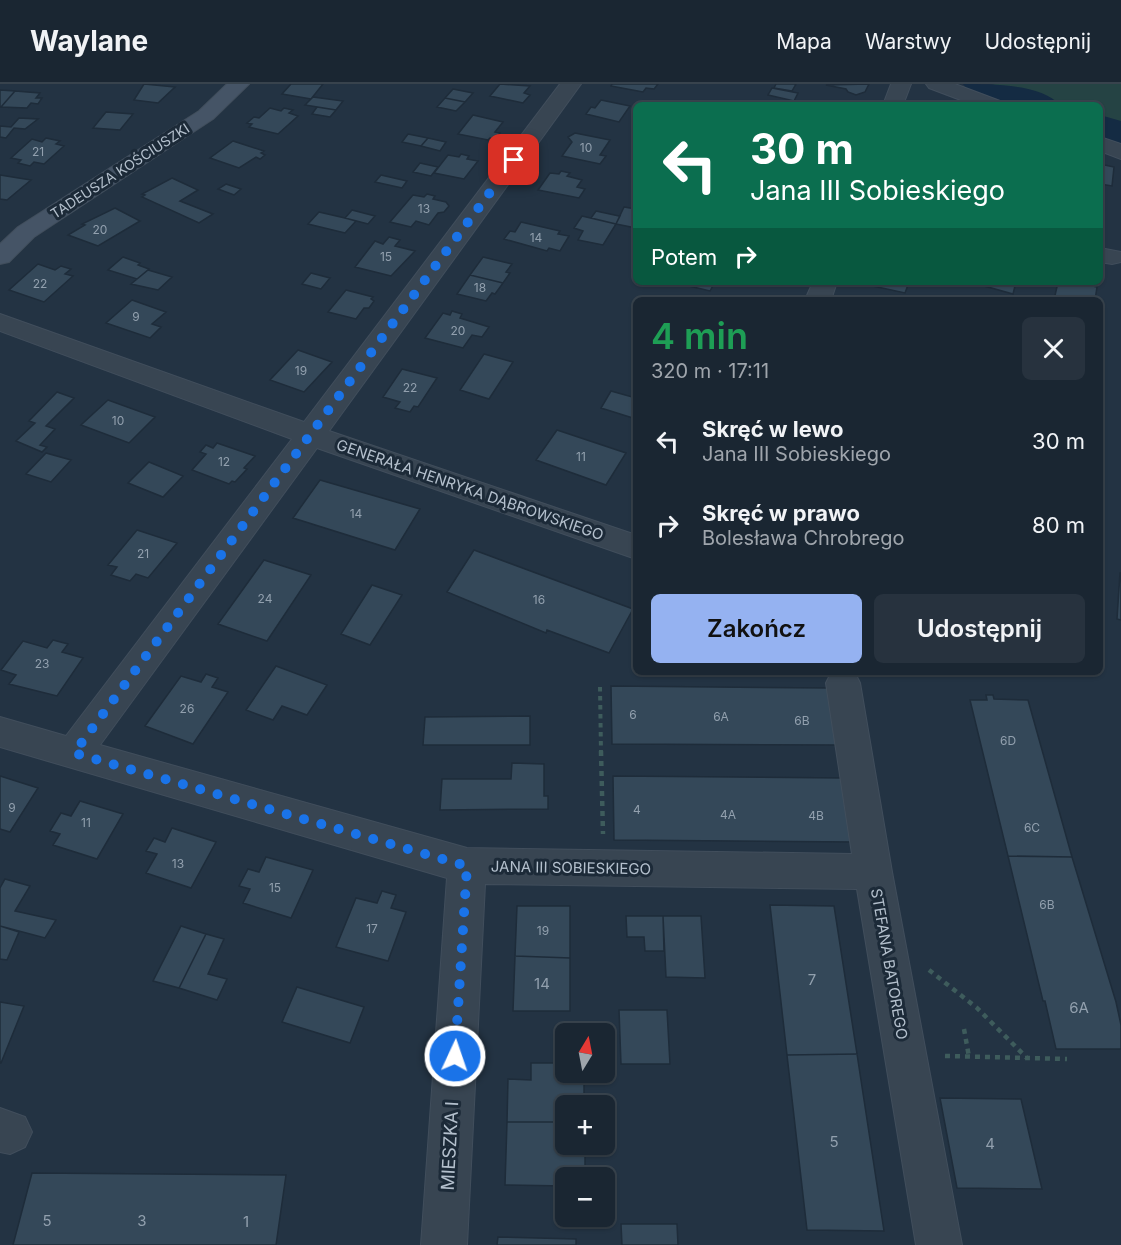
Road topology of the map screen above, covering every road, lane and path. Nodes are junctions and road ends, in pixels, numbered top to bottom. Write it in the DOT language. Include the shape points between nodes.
graph roads {
  1 [pos="239,84"];
  2 [pos="571,84"];
  3 [pos="901,84"];
  4 [pos="936,84"];
  5 [pos="894,102"];
  6 [pos="985,102"];
  7 [pos="1103,145"];
  8 [pos="1121,152"];
  9 [pos="0,257"];
  10 [pos="0,322"];
  11 [pos="310,435"];
  12 [pos="633,546"];
  13 [pos="843,683"];
  14 [pos="600,687"];
  15 [pos="0,732"];
  16 [pos="74,753"];
  17 [pos="603,835"];
  18 [pos="467,866"];
  19 [pos="873,872"];
  20 [pos="925,966"];
  21 [pos="964,1029"];
  22 [pos="935,1056"];
  23 [pos="969,1057"];
  24 [pos="1027,1058"];
  25 [pos="1067,1059"];
  26 [pos="444,1245"];
  27 [pos="939,1245"];
  1 -- 9 [label="street, TADEUSZA KOŚCIUSZKI" via="206,115 26,232"];
  2 -- 11 [label="street"];
  3 -- 5 [label="street"];
  4 -- 6 [label="street"];
  7 -- 8 [label="street"];
  10 -- 11 [label="street, GENERAŁA HENRYKA DĄBROWSKIEGO"];
  11 -- 12 [label="street, GENERAŁA HENRYKA DĄBROWSKIEGO"];
  11 -- 16 [label="street"];
  13 -- 19 [label="street, STEFANA BATOREGO"];
  14 -- 17 [label="path"];
  15 -- 16 [label="street, JANA III SOBIESKIEGO"];
  16 -- 18 [label="street, JANA III SOBIESKIEGO"];
  18 -- 19 [label="street, JANA III SOBIESKIEGO"];
  18 -- 26 [label="street, MIESZKA I"];
  19 -- 27 [label="street, STEFANA BATOREGO"];
  20 -- 24 [label="path" via="977,1008"];
  21 -- 23 [label="path"];
  22 -- 23 [label="path"];
  23 -- 24 [label="path"];
  24 -- 25 [label="path"];
}
